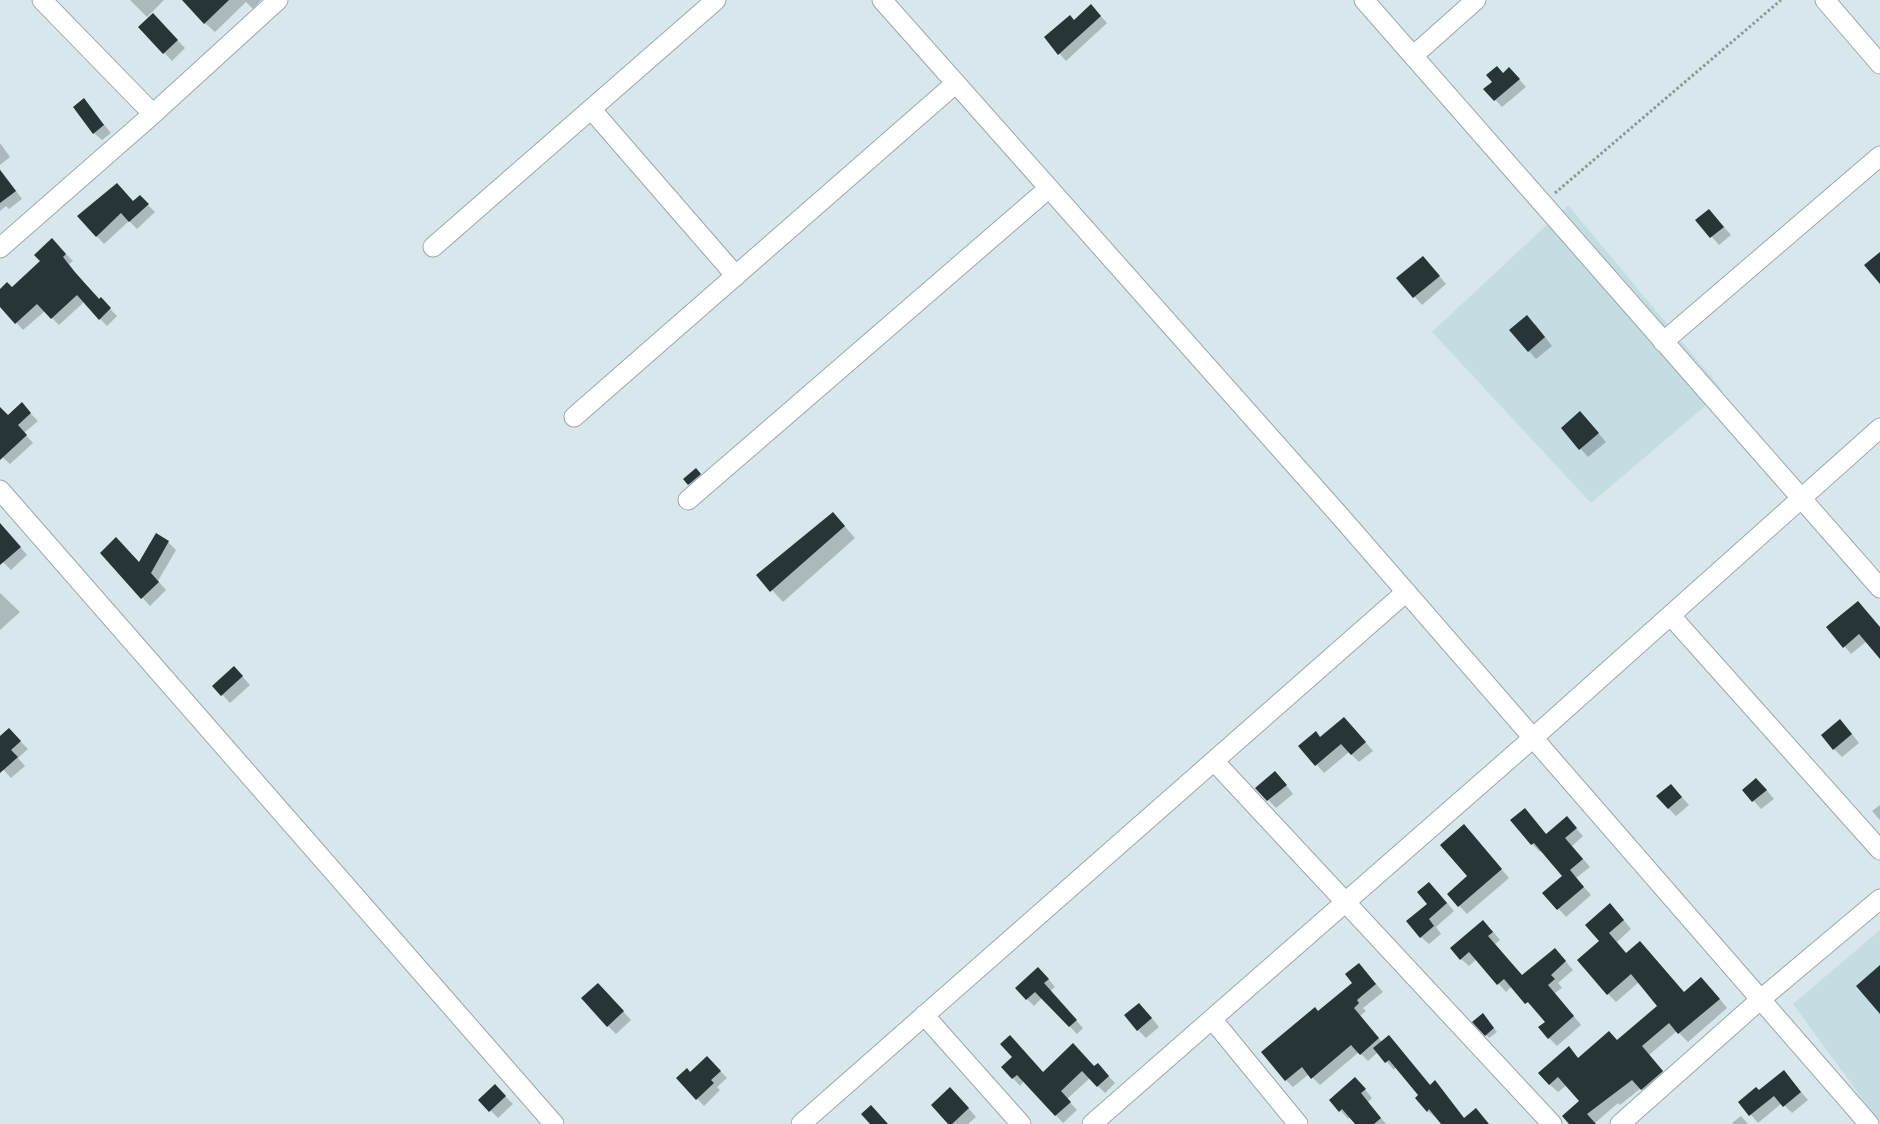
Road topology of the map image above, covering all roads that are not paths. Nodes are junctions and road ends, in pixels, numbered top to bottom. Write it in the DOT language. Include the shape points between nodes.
graph roads {
  1 [pos="42,0"];
  2 [pos="278,0"];
  3 [pos="716,0"];
  4 [pos="882,0"];
  5 [pos="1364,0"];
  6 [pos="1476,0"];
  7 [pos="1825,0"];
  8 [pos="1413,56"];
  9 [pos="1880,64"];
  10 [pos="956,84"];
  11 [pos="590,110"];
  12 [pos="154,114"];
  13 [pos="1880,156"];
  14 [pos="1049,188"];
  15 [pos="433,247"];
  16 [pos="0,248"];
  17 [pos="736,276"];
  18 [pos="1664,342"];
  19 [pos="574,417"];
  20 [pos="1880,428"];
  21 [pos="1,494"];
  22 [pos="1802,499"];
  23 [pos="688,500"];
  24 [pos="1880,588"];
  25 [pos="1406,592"];
  26 [pos="1671,616"];
  27 [pos="1533,738"];
  28 [pos="1214,761"];
  29 [pos="1880,850"];
  30 [pos="1880,899"];
  31 [pos="1345,902"];
  32 [pos="1760,999"];
  33 [pos="924,1015"];
  34 [pos="1212,1019"];
  35 [pos="554,1124"];
  36 [pos="801,1124"];
  37 [pos="1021,1124"];
  38 [pos="1092,1124"];
  39 [pos="1298,1124"];
  40 [pos="1552,1124"];
  41 [pos="1620,1124"];
  42 [pos="1869,1124"];
  1 -- 12 [label="street"];
  2 -- 12 [label="street"];
  3 -- 11 [label="street"];
  4 -- 10 [label="street"];
  5 -- 8 [label="street"];
  6 -- 8 [label="street"];
  7 -- 9 [label="street"];
  8 -- 18 [label="street"];
  10 -- 14 [label="street"];
  10 -- 17 [label="street"];
  11 -- 15 [label="street"];
  11 -- 17 [label="street"];
  12 -- 16 [label="street"];
  13 -- 18 [label="street"];
  14 -- 23 [label="street"];
  14 -- 25 [label="street"];
  17 -- 19 [label="street"];
  18 -- 22 [label="street"];
  20 -- 22 [label="street"];
  21 -- 35 [label="street"];
  22 -- 24 [label="street"];
  22 -- 26 [label="street"];
  25 -- 27 [label="street"];
  25 -- 28 [label="street"];
  26 -- 27 [label="street"];
  26 -- 29 [label="street"];
  27 -- 31 [label="street"];
  27 -- 32 [label="street"];
  28 -- 31 [label="street"];
  28 -- 33 [label="street"];
  30 -- 32 [label="street"];
  31 -- 34 [label="street"];
  31 -- 40 [label="street"];
  32 -- 41 [label="street"];
  32 -- 42 [label="street"];
  33 -- 36 [label="street"];
  33 -- 37 [label="street"];
  34 -- 38 [label="street"];
  34 -- 39 [label="street"];
}
